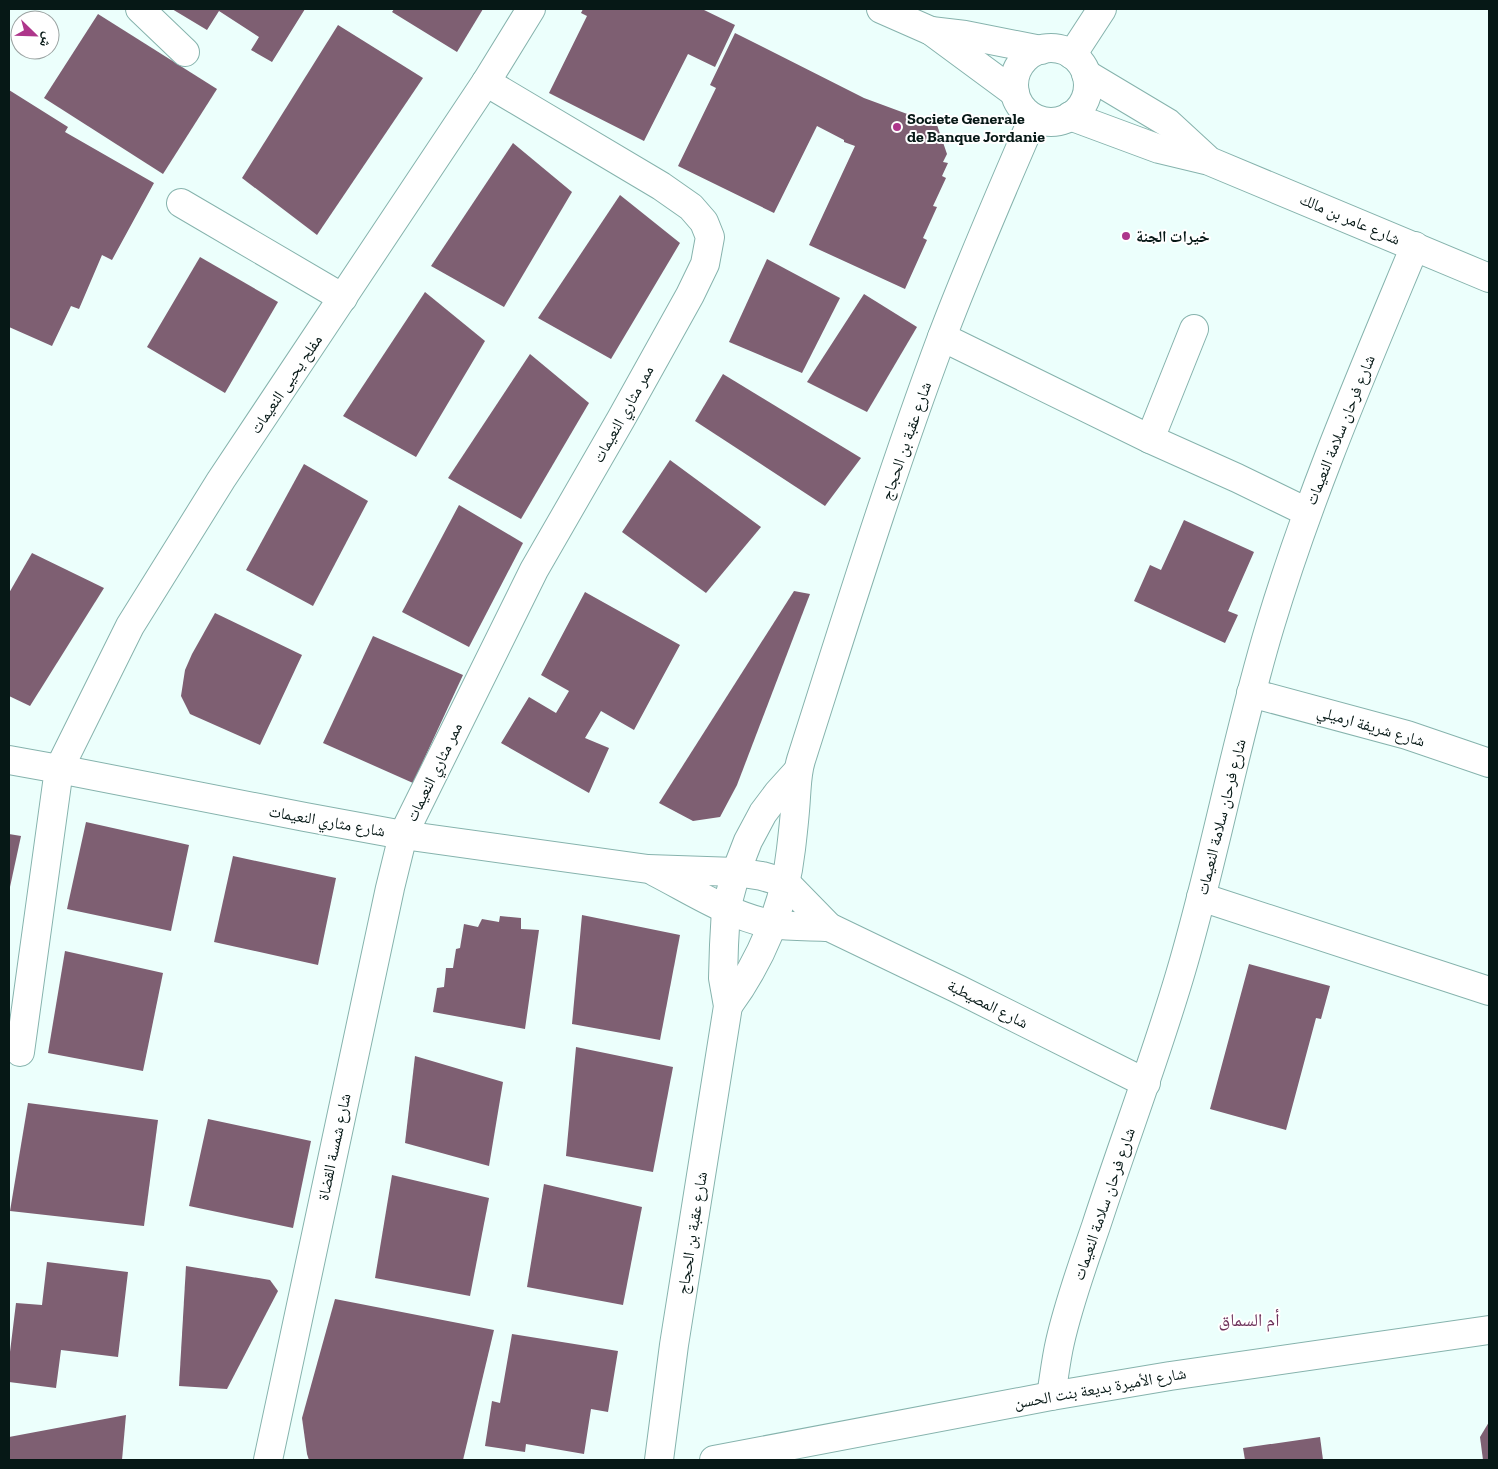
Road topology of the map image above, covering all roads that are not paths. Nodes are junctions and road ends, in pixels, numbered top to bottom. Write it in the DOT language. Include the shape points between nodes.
graph roads {
  1 [pos="140,9"];
  2 [pos="531,9"];
  3 [pos="881,9"];
  4 [pos="1102,9"];
  5 [pos="931,31"];
  6 [pos="1041,50"];
  7 [pos="185,52"];
  8 [pos="1079,65"];
  9 [pos="486,82"];
  10 [pos="1015,93"];
  11 [pos="1070,116"];
  12 [pos="1033,118"];
  13 [pos="1210,161"];
  14 [pos="181,203"];
  15 [pos="1415,246"];
  16 [pos="1489,278"];
  17 [pos="343,298"];
  18 [pos="1194,329"];
  19 [pos="942,337"];
  20 [pos="1150,439"];
  21 [pos="1308,512"];
  22 [pos="1251,693"];
  23 [pos="9,760"];
  24 [pos="1489,763"];
  25 [pos="59,769"];
  26 [pos="797,772"];
  27 [pos="403,834"];
  28 [pos="648,869"];
  29 [pos="736,872"];
  30 [pos="786,884"];
  31 [pos="1201,897"];
  32 [pos="726,909"];
  33 [pos="773,924"];
  34 [pos="829,927"];
  35 [pos="1489,992"];
  36 [pos="728,1006"];
  37 [pos="20,1052"];
  38 [pos="1146,1083"];
  39 [pos="1489,1330"];
  40 [pos="1051,1396"];
  41 [pos="268,1460"];
  42 [pos="659,1460"];
  43 [pos="714,1460"];
  1 -- 7 [label="street"];
  2 -- 9 [label="street, مفلح يحيى النعيمات"];
  3 -- 5 [label="street"];
  4 -- 8 [label="street"];
  5 -- 6 [label="street"];
  5 -- 10 [label="street"];
  6 -- 8 [label="street" via="1057,50"];
  6 -- 10 [label="street" via="1019,66"];
  8 -- 11 [label="street" via="1088,86 1085,99"];
  8 -- 13 [label="street, شارع عامر بن مالك" via="1168,123"];
  9 -- 17 [label="street, مفلح يحيى النعيمات"];
  9 -- 27 [label="street, ممر مثاري النعيمات" via="661,186 690,207 704,222 710,237 705,264 690,295 534,570"];
  10 -- 12 [label="street" via="1021,107"];
  11 -- 12 [label="street" via="1052,122"];
  11 -- 13 [label="street, شارع عامر بن مالك" via="1159,149"];
  12 -- 19 [label="street, شارع عقبة بن الحجاج"];
  13 -- 15 [label="street, شارع عامر بن مالك"];
  14 -- 17 [label="street"];
  15 -- 16 [label="street, شارع عامر بن مالك"];
  15 -- 21 [label="street, شارع فرحان سلامة النعيمات"];
  17 -- 25 [label="street, مفلح يحيى النعيمات" via="221,480 130,626"];
  18 -- 20 [label="street"];
  19 -- 20 [label="street"];
  19 -- 26 [label="street, شارع عقبة بن الحجاج" via="870,543"];
  20 -- 21 [label="street"];
  21 -- 22 [label="street, شارع فرحان سلامة النعيمات"];
  22 -- 24 [label="street, شارع شريفة ارميلي" via="1407,735"];
  22 -- 31 [label="street, شارع فرحان سلامة النعيمات"];
  23 -- 25 [label="street, شارع مثاري النعيمات"];
  25 -- 27 [label="street, شارع مثاري النعيمات"];
  25 -- 37 [label="street, مفلح يحيى النعيمات"];
  26 -- 29 [label="street, شارع عقبة بن الحجاج" via="763,813"];
  26 -- 30 [label="street, شارع عقبة بن الحجاج"];
  27 -- 28 [label="street, شارع مثاري النعيمات"];
  27 -- 41 [label="street, شارع شمسة القضاة"];
  28 -- 29 [label="street, شارع مثاري النعيمات"];
  28 -- 32 [label="street, شارع مثاري النعيمات"];
  29 -- 30 [label="street, شارع مثاري النعيمات"];
  29 -- 32 [label="street, شارع عقبة بن الحجاج"];
  30 -- 33 [label="street, شارع عقبة بن الحجاج"];
  30 -- 34 [label="street, شارع المصيطبة"];
  31 -- 35 [label="street"];
  31 -- 38 [label="street, شارع فرحان سلامة النعيمات" via="1180,977"];
  32 -- 33 [label="street, شارع مثاري النعيمات"];
  32 -- 36 [label="street, شارع عقبة بن الحجاج" via="723,978"];
  33 -- 34 [label="street, شارع المصيطبة"];
  33 -- 36 [label="street, شارع عقبة بن الحجاج" via="743,985"];
  34 -- 38 [label="street, شارع المصيطبة"];
  36 -- 42 [label="street, شارع عقبة بن الحجاج"];
  38 -- 40 [label="street, شارع فرحان سلامة النعيمات" via="1074,1291 1059,1344"];
  39 -- 40 [label="street, شارع الأميرة بديعة بنت الحسن"];
  40 -- 43 [label="street, شارع الأميرة بديعة بنت الحسن"];
}
